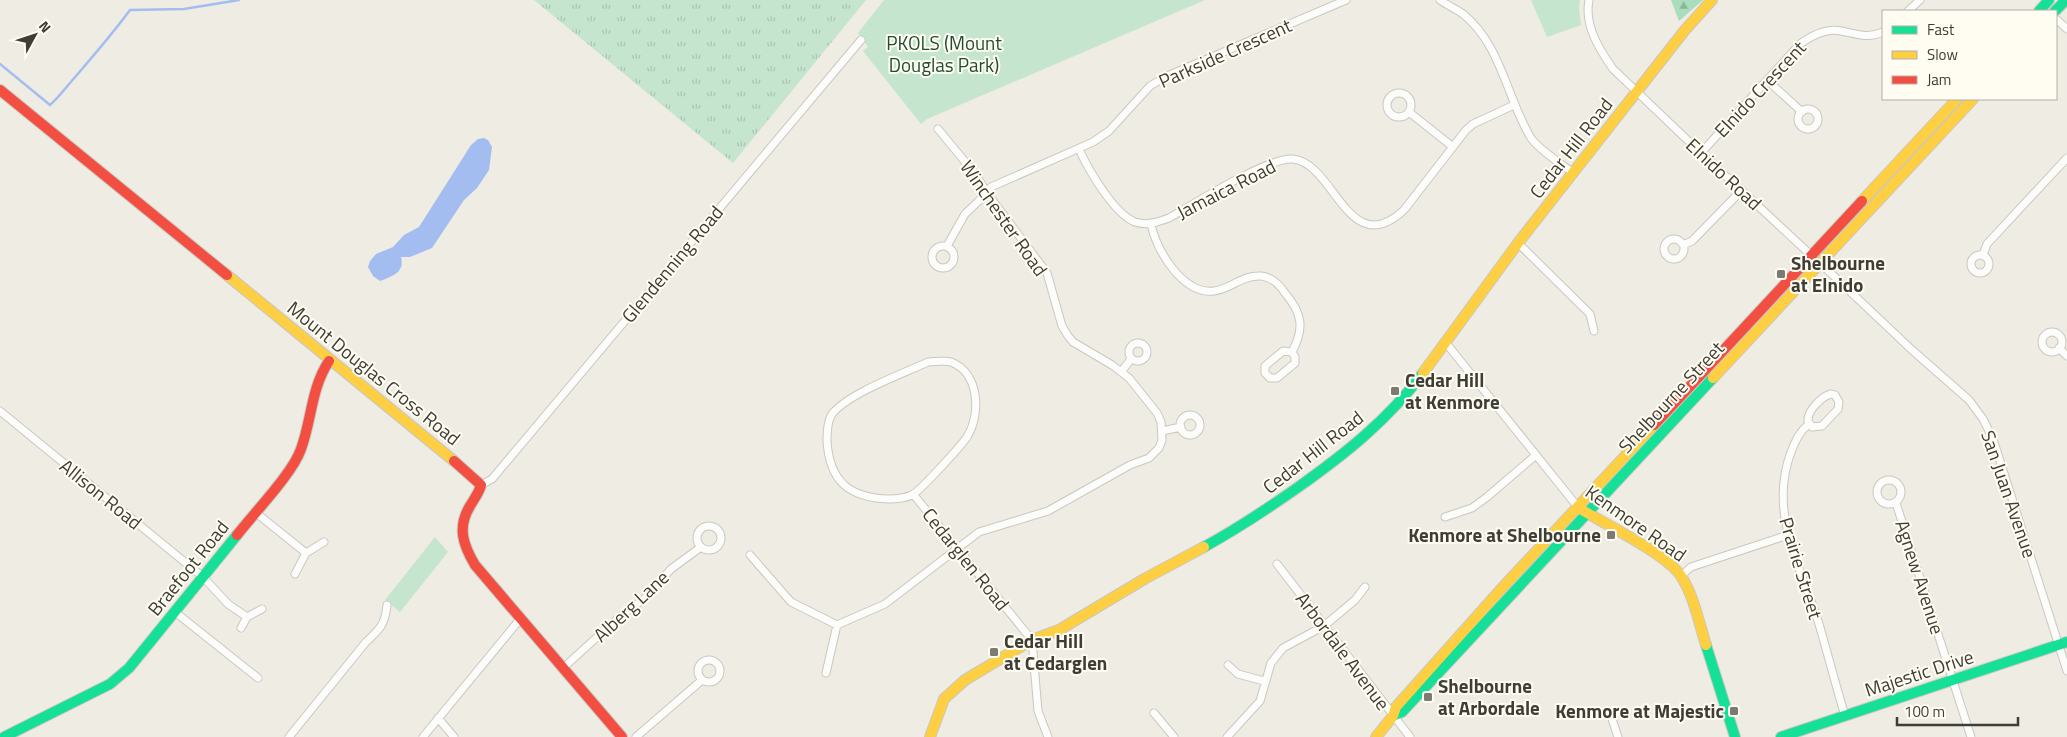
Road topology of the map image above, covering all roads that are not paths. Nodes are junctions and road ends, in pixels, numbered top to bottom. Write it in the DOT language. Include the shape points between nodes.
graph roads {
  1 [pos="1346,0"];
  2 [pos="1440,0"];
  3 [pos="1590,0"];
  4 [pos="1712,0"];
  5 [pos="1920,0"];
  6 [pos="2066,0"];
  7 [pos="1909,10"];
  8 [pos="2056,10"];
  9 [pos="2057,20"];
  10 [pos="2067,29"];
  11 [pos="1882,32"];
  12 [pos="860,40"];
  13 [pos="1767,80"];
  14 [pos="0,90"];
  15 [pos="1637,92"];
  16 [pos="1956,100"];
  17 [pos="1972,100"];
  18 [pos="1514,105"];
  19 [pos="1409,112"];
  20 [pos="1802,112"];
  21 [pos="938,129"];
  22 [pos="1453,147"];
  23 [pos="1079,149"];
  24 [pos="1701,153"];
  25 [pos="2067,158"];
  26 [pos="1573,173"];
  27 [pos="1742,190"];
  28 [pos="987,193"];
  29 [pos="1151,223"];
  30 [pos="1518,243"];
  31 [pos="1683,245"];
  32 [pos="946,246"];
  33 [pos="1811,255"];
  34 [pos="1983,255"];
  35 [pos="1820,263"];
  36 [pos="1594,331"];
  37 [pos="1446,343"];
  38 [pos="2059,348"];
  39 [pos="1292,352"];
  40 [pos="2067,356"];
  41 [pos="1131,359"];
  42 [pos="329,360"];
  43 [pos="1121,372"];
  44 [pos="0,411"];
  45 [pos="1809,424"];
  46 [pos="1181,427"];
  47 [pos="1162,431"];
  48 [pos="1536,455"];
  49 [pos="481,485"];
  50 [pos="914,494"];
  51 [pos="1896,502"];
  52 [pos="1577,506"];
  53 [pos="255,512"];
  54 [pos="1587,514"];
  55 [pos="1445,517"];
  56 [pos="1788,537"];
  57 [pos="324,542"];
  58 [pos="701,547"];
  59 [pos="956,548"];
  60 [pos="306,553"];
  61 [pos="750,555"];
  62 [pos="1277,564"];
  63 [pos="295,574"];
  64 [pos="1681,576"];
  65 [pos="203,577"];
  66 [pos="1364,587"];
  67 [pos="387,605"];
  68 [pos="262,609"];
  69 [pos="174,612"];
  70 [pos="247,617"];
  71 [pos="521,618"];
  72 [pos="837,625"];
  73 [pos="1324,626"];
  74 [pos="241,628"];
  75 [pos="1032,640"];
  76 [pos="2063,643"];
  77 [pos="1228,665"];
  78 [pos="564,668"];
  79 [pos="2067,671"];
  80 [pos="826,673"];
  81 [pos="258,678"];
  82 [pos="702,680"];
  83 [pos="1954,680"];
  84 [pos="1264,681"];
  85 [pos="1154,713"];
  86 [pos="1393,716"];
  87 [pos="1845,716"];
  88 [pos="438,718"];
  89 [pos="1612,719"];
  90 [pos="4,737"];
  91 [pos="289,737"];
  92 [pos="423,737"];
  93 [pos="454,737"];
  94 [pos="622,737"];
  95 [pos="636,737"];
  96 [pos="930,737"];
  97 [pos="1048,737"];
  98 [pos="1174,737"];
  99 [pos="1227,737"];
  100 [pos="1376,737"];
  101 [pos="1410,737"];
  102 [pos="1618,737"];
  103 [pos="1736,737"];
  104 [pos="1781,737"];
  105 [pos="1972,737"];
  1 -- 23 [label="street, Parkside Crescent" via="1165,77 1143,93 1109,132"];
  2 -- 18 [label="street" via="1463,14 1478,29 1492,49"];
  3 -- 15 [label="street, Elnido Road" via="1590,23 1602,54"];
  4 -- 15 [label="street, Cedar Hill Road"];
  5 -- 7 [label="street"];
  6 -- 8 [label="street"];
  9 -- 10 [label="street"];
  11 -- 13 [label="street, Elnido Crescent" via="1858,36 1839,30 1814,35 1800,44"];
  12 -- 49 [label="street, Glendenning Road" via="492,479"];
  13 -- 20 [label="street"];
  13 -- 24 [label="street, Elnido Crescent"];
  14 -- 42 [label="street, Mount Douglas Cross Road"];
  15 -- 24 [label="street, Elnido Road"];
  15 -- 26 [label="street, Cedar Hill Road"];
  16 -- 33 [label="street, Shelbourne Street"];
  17 -- 35 [label="street, Shelbourne Street"];
  18 -- 22 [label="street, Jamaica Road" via="1473,124"];
  18 -- 26 [label="street" via="1532,140"];
  19 -- 22 [label="street"];
  21 -- 28 [label="street, Winchester Road"];
  22 -- 29 [label="street, Jamaica Road" via="1404,210 1385,222 1362,222 1351,215 1320,176 1294,159 1271,164 1169,218"];
  23 -- 28 [label="street, Parkside Crescent" via="991,186"];
  23 -- 29 [label="street" via="1090,172 1124,215 1133,221"];
  24 -- 27 [label="street, Elnido Road"];
  25 -- 34 [label="street" via="1987,244"];
  26 -- 30 [label="street, Cedar Hill Road"];
  27 -- 31 [label="street" via="1692,241"];
  27 -- 33 [label="street, Elnido Road"];
  28 -- 32 [label="street, Parkside Crescent" via="965,214"];
  28 -- 43 [label="street, Winchester Road" via="1047,273 1062,326 1068,336"];
  29 -- 39 [label="street" via="1156,245 1176,272 1192,286 1214,291 1254,276 1264,276 1280,285 1298,312 1300,333"];
  30 -- 36 [label="street" via="1590,314"];
  30 -- 37 [label="street, Cedar Hill Road"];
  33 -- 35 [label="street"];
  33 -- 52 [label="street, Shelbourne Street"];
  35 -- 54 [label="street, Shelbourne Street"];
  35 -- 76 [label="street, San Juan Avenue" via="1969,400 1983,418"];
  37 -- 48 [label="street, Kenmore Road"];
  37 -- 75 [label="street, Cedar Hill Road" via="1404,398 1380,423 1318,474 1244,525 1059,630"];
  38 -- 40 [label="street"];
  39 -- 39 [label="street" via="1283,351 1267,363 1264,370 1267,376 1277,378 1294,366 1296,357"];
  41 -- 43 [label="street"];
  42 -- 49 [label="street, Mount Douglas Cross Road"];
  42 -- 53 [label="street, Braefoot Road" via="314,387 300,453"];
  43 -- 47 [label="street, Winchester Road" via="1157,413"];
  44 -- 65 [label="street, Allison Road"];
  45 -- 45 [label="street, Prairie Street" via="1815,428 1822,426 1838,409 1838,398 1831,394 1824,397 1808,414"];
  45 -- 56 [label="street, Prairie Street" via="1797,436 1783,482 1782,503"];
  46 -- 47 [label="street"];
  47 -- 59 [label="street" via="1159,448 1148,458 1048,512 979,532"];
  48 -- 52 [label="street, Kenmore Road"];
  48 -- 55 [label="street" via="1472,508"];
  49 -- 71 [label="street" via="461,525 465,549"];
  50 -- 50 [label="street, Cedarglen Road" via="967,437 977,412 974,387 963,371 950,362 928,362 852,398 831,415 827,434 828,458 835,475 850,490 870,498 897,499"];
  50 -- 59 [label="street, Cedarglen Road"];
  51 -- 83 [label="street, Agnew Avenue"];
  52 -- 54 [label="street, Kenmore Road"];
  52 -- 86 [label="street, Shelbourne Street" via="1396,707"];
  53 -- 60 [label="street"];
  53 -- 65 [label="street, Braefoot Road"];
  54 -- 64 [label="street, Kenmore Road" via="1651,551"];
  54 -- 86 [label="street, Shelbourne Street" via="1402,712"];
  56 -- 64 [label="street" via="1691,568"];
  56 -- 87 [label="street, Prairie Street" via="1819,626"];
  57 -- 60 [label="street"];
  58 -- 78 [label="street, Alberg Lane" via="666,573 645,598"];
  59 -- 72 [label="street" via="886,604"];
  59 -- 75 [label="street, Cedarglen Road"];
  60 -- 63 [label="street"];
  61 -- 72 [label="street" via="791,602"];
  62 -- 73 [label="street, Arbordale Avenue"];
  64 -- 103 [label="street, Kenmore Road" via="1692,600"];
  65 -- 69 [label="street, Braefoot Road"];
  65 -- 70 [label="street, Allison Road" via="228,604"];
  66 -- 73 [label="street" via="1356,600"];
  67 -- 91 [label="street" via="386,618 380,628"];
  68 -- 70 [label="street"];
  69 -- 81 [label="street"];
  69 -- 90 [label="street, Braefoot Road" via="117,679"];
  70 -- 74 [label="street"];
  71 -- 78 [label="street"];
  71 -- 88 [label="street"];
  72 -- 80 [label="street"];
  73 -- 84 [label="street" via="1283,648 1271,663"];
  73 -- 86 [label="street, Arbordale Avenue"];
  75 -- 96 [label="street, Cedar Hill Road" via="952,690 939,710"];
  75 -- 97 [label="street" via="1038,712"];
  76 -- 79 [label="street, San Juan Avenue"];
  76 -- 83 [label="street, Majestic Drive"];
  77 -- 84 [label="street" via="1238,674"];
  78 -- 94 [label="street"];
  82 -- 95 [label="street"];
  83 -- 87 [label="street, Majestic Drive"];
  83 -- 105 [label="street, Agnew Avenue"];
  84 -- 99 [label="street" via="1260,701"];
  85 -- 98 [label="street"];
  86 -- 100 [label="street, Shelbourne Street"];
  86 -- 101 [label="street, Arbordale Avenue"];
  87 -- 104 [label="street, Majestic Drive"];
  88 -- 92 [label="street"];
  88 -- 93 [label="street"];
  89 -- 102 [label="street"];
}
